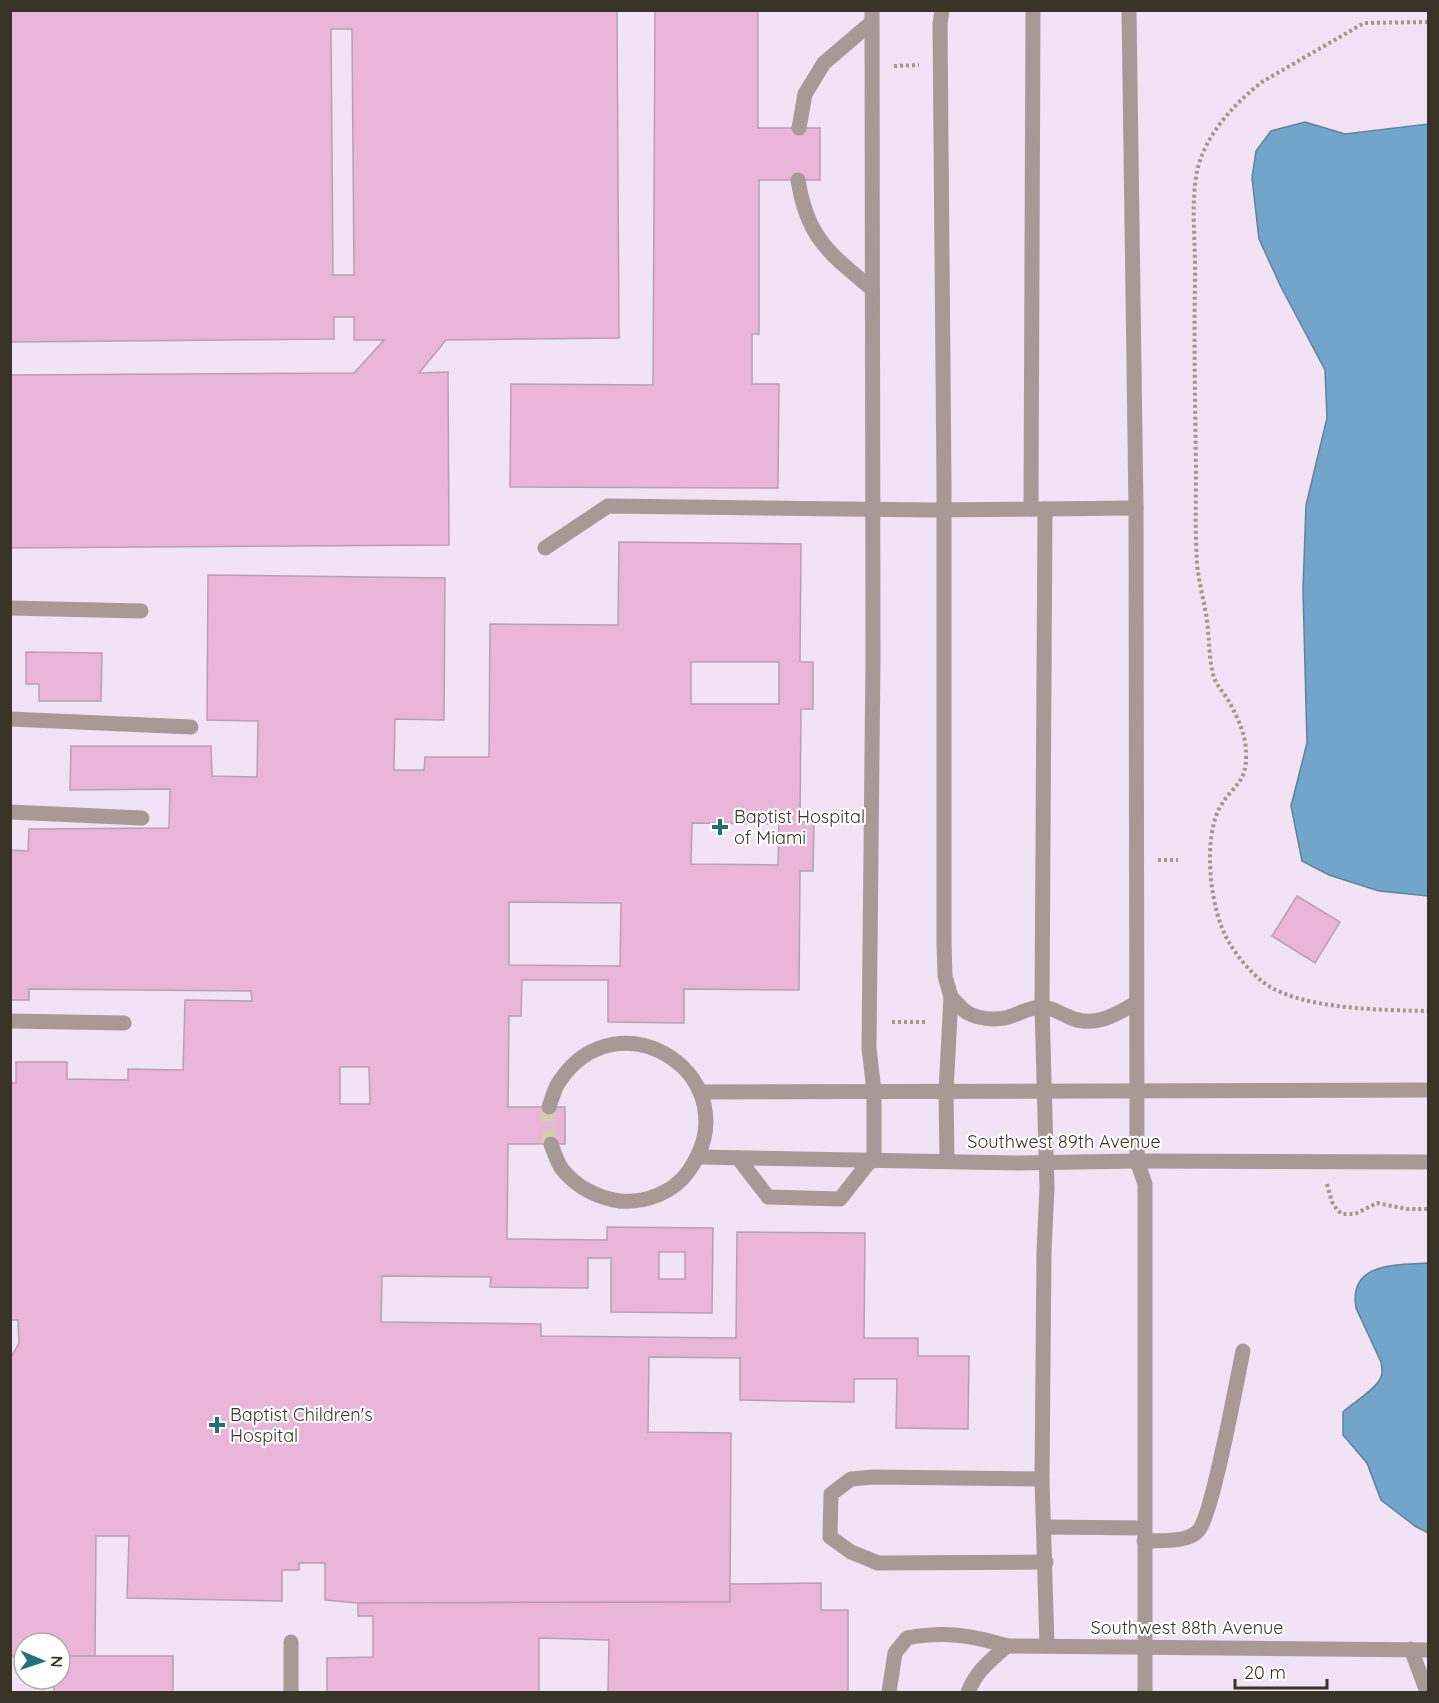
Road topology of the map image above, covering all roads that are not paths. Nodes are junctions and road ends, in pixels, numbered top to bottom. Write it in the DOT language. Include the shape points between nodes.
graph roads {
  1 [pos="942,10"];
  2 [pos="1033,10"];
  3 [pos="1129,10"];
  4 [pos="872,17"];
  5 [pos="799,128"];
  6 [pos="798,180"];
  7 [pos="872,290"];
  8 [pos="873,508"];
  9 [pos="1136,508"];
  10 [pos="1038,509"];
  11 [pos="944,510"];
  12 [pos="545,548"];
  13 [pos="10,608"];
  14 [pos="141,611"];
  15 [pos="10,719"];
  16 [pos="191,727"];
  17 [pos="10,812"];
  18 [pos="142,818"];
  19 [pos="951,997"];
  20 [pos="1136,1003"];
  21 [pos="1042,1007"];
  22 [pos="10,1021"];
  23 [pos="124,1023"];
  24 [pos="1428,1090"];
  25 [pos="874,1091"];
  26 [pos="946,1091"];
  27 [pos="1137,1091"];
  28 [pos="700,1092"];
  29 [pos="1045,1092"];
  30 [pos="549,1107"];
  31 [pos="551,1144"];
  32 [pos="699,1157"];
  33 [pos="738,1158"];
  34 [pos="872,1161"];
  35 [pos="947,1161"];
  36 [pos="1137,1161"];
  37 [pos="1428,1162"];
  38 [pos="1046,1163"];
  39 [pos="1243,1351"];
  40 [pos="1042,1479"];
  41 [pos="1044,1527"];
  42 [pos="1144,1534"];
  43 [pos="1046,1562"];
  44 [pos="291,1642"];
  45 [pos="1007,1646"];
  46 [pos="1047,1646"];
  47 [pos="1145,1647"];
  48 [pos="1411,1649"];
  49 [pos="1428,1650"];
  50 [pos="291,1692"];
  51 [pos="890,1692"];
  52 [pos="968,1692"];
  53 [pos="1145,1692"];
  54 [pos="1427,1692"];
  1 -- 11 [label="street"];
  2 -- 10 [label="street"];
  3 -- 9 [label="street"];
  4 -- 5 [label="street" via="824,63 814,78 805,94"];
  4 -- 7 [label="street"];
  6 -- 7 [label="street" via="805,209 821,243"];
  7 -- 8 [label="street"];
  8 -- 11 [label="street"];
  8 -- 12 [label="street" via="608,506"];
  8 -- 25 [label="street" via="869,1048"];
  9 -- 10 [label="street"];
  9 -- 20 [label="street"];
  10 -- 11 [label="street"];
  10 -- 21 [label="street"];
  11 -- 19 [label="street" via="944,943 945,976"];
  13 -- 14 [label="street"];
  15 -- 16 [label="street"];
  17 -- 18 [label="street"];
  19 -- 21 [label="street" via="968,1013 988,1019"];
  19 -- 26 [label="street"];
  20 -- 21 [label="street" via="1094,1022 1080,1022 1053,1008"];
  20 -- 27 [label="street"];
  21 -- 29 [label="street"];
  22 -- 23 [label="street"];
  24 -- 27 [label="street"];
  25 -- 26 [label="street"];
  25 -- 28 [label="street"];
  25 -- 34 [label="street"];
  26 -- 29 [label="street"];
  26 -- 35 [label="street"];
  27 -- 29 [label="street"];
  27 -- 36 [label="street"];
  28 -- 30 [label="street" via="687,1071 668,1054 645,1045 619,1043 595,1050 574,1064 558,1083"];
  28 -- 32 [label="street" via="706,1114"];
  29 -- 38 [label="street"];
  31 -- 32 [label="street" via="562,1168 582,1188 606,1199 633,1202 660,1195 683,1179"];
  32 -- 33 [label="street, Southwest 89th Avenue"];
  33 -- 34 [label="street, Southwest 89th Avenue"];
  33 -- 34 [label="street" via="768,1197 840,1199"];
  34 -- 35 [label="street, Southwest 89th Avenue"];
  35 -- 38 [label="street, Southwest 89th Avenue"];
  36 -- 37 [label="street, Southwest 89th Avenue"];
  36 -- 38 [label="street, Southwest 89th Avenue"];
  36 -- 42 [label="street" via="1145,1184"];
  38 -- 40 [label="street"];
  39 -- 42 [label="street" via="1203,1526 1189,1537"];
  40 -- 41 [label="street"];
  40 -- 43 [label="street" via="851,1479 831,1494 830,1537 851,1552 878,1563"];
  41 -- 42 [label="street"];
  41 -- 43 [label="street"];
  42 -- 47 [label="street"];
  43 -- 46 [label="street"];
  44 -- 50 [label="street"];
  45 -- 46 [label="street, Southwest 88th Avenue"];
  45 -- 51 [label="street, Southwest 88th Avenue" via="977,1637 933,1633 907,1638 895,1653"];
  45 -- 52 [label="street" via="985,1663"];
  46 -- 47 [label="street, Southwest 88th Avenue"];
  47 -- 48 [label="street, Southwest 88th Avenue"];
  47 -- 53 [label="street"];
  48 -- 49 [label="street, Southwest 88th Avenue"];
  48 -- 54 [label="street"];
}
